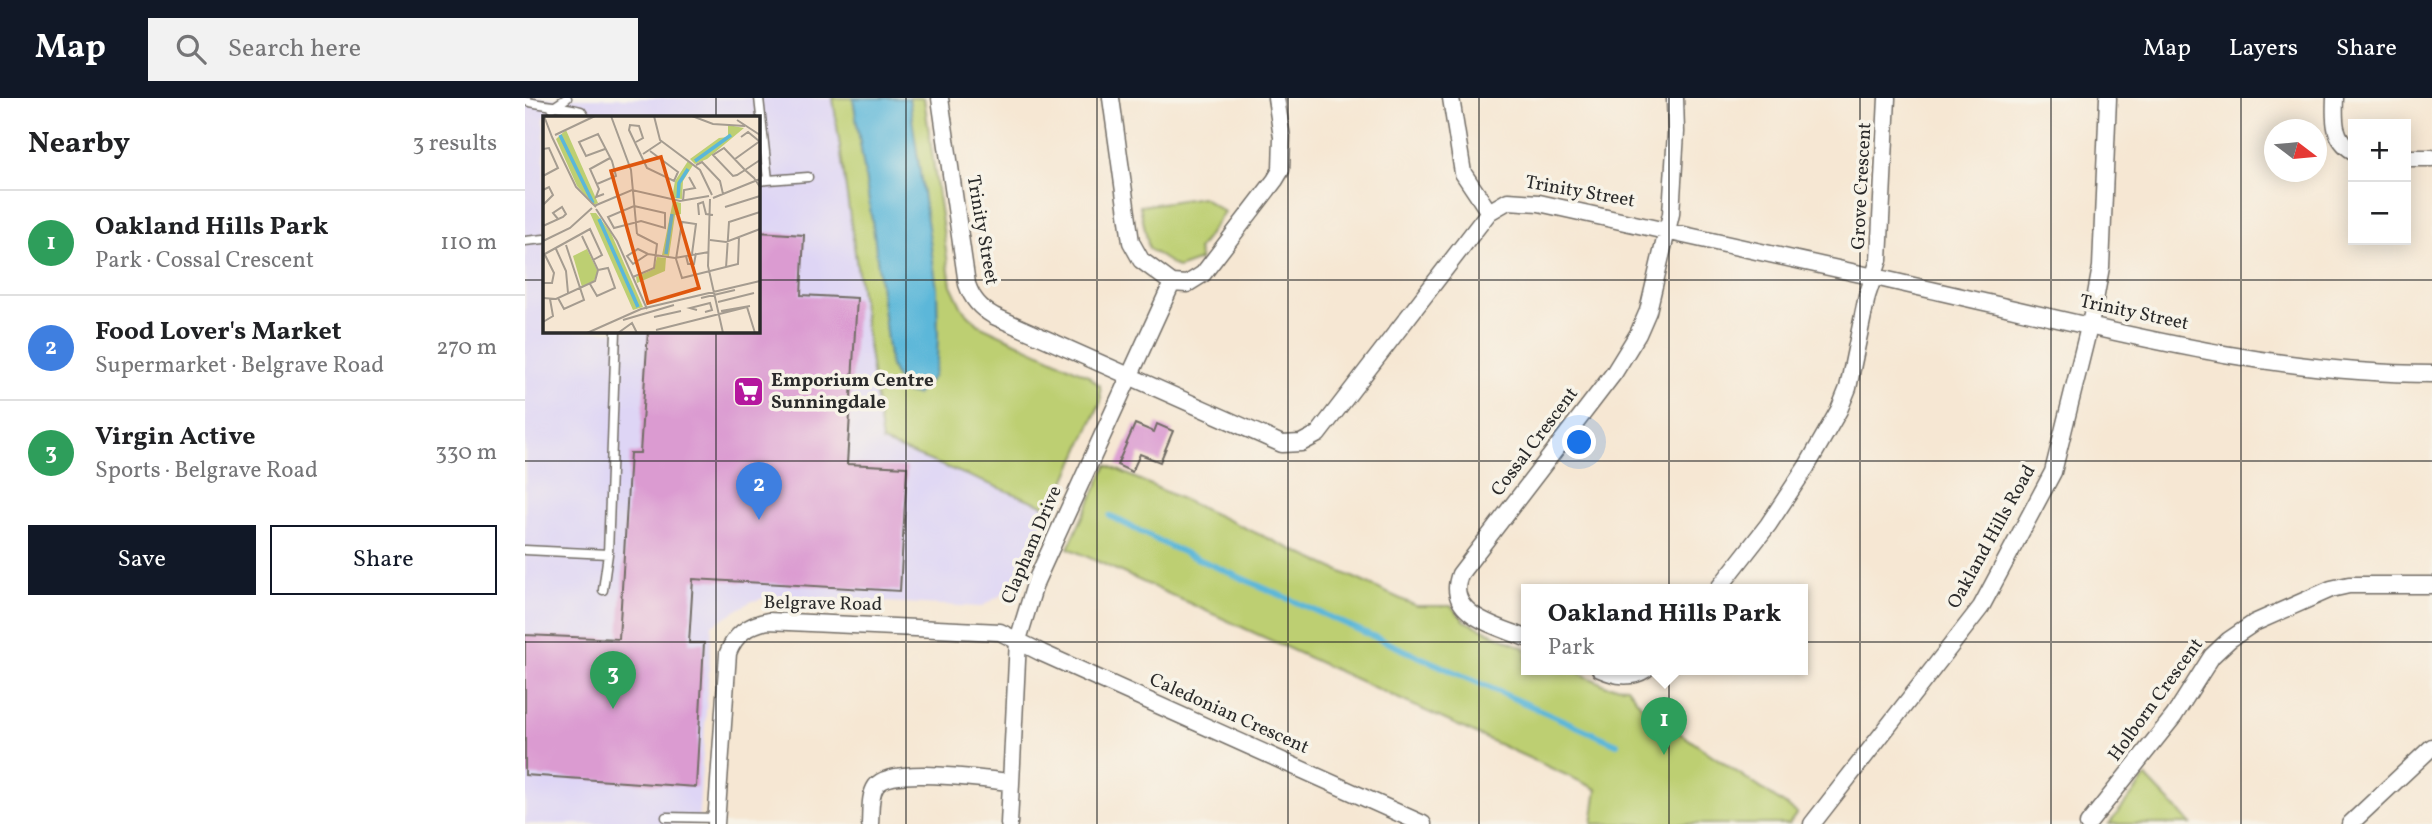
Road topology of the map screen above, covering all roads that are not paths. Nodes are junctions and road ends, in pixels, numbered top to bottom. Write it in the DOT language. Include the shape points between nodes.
graph roads {
  1 [pos="567,98"];
  2 [pos="759,98"];
  3 [pos="940,98"];
  4 [pos="1111,98"];
  5 [pos="1276,98"];
  6 [pos="1451,98"];
  7 [pos="1675,98"];
  8 [pos="1887,98"];
  9 [pos="2108,98"];
  10 [pos="2335,98"];
  11 [pos="525,101"];
  12 [pos="552,108"];
  13 [pos="584,116"];
  14 [pos="2348,148"];
  15 [pos="2411,158"];
  16 [pos="2432,158"];
  17 [pos="807,177"];
  18 [pos="768,180"];
  19 [pos="759,181"];
  20 [pos="1489,212"];
  21 [pos="1667,231"];
  22 [pos="543,239"];
  23 [pos="525,241"];
  24 [pos="1874,276"];
  25 [pos="1172,283"];
  26 [pos="2089,326"];
  27 [pos="616,332"];
  28 [pos="2432,374"];
  29 [pos="1129,376"];
  30 [pos="525,550"];
  31 [pos="608,554"];
  32 [pos="1722,584"];
  33 [pos="2432,585"];
  34 [pos="603,590"];
  35 [pos="1521,636"];
  36 [pos="1018,640"];
  37 [pos="2432,747"];
  38 [pos="1011,782"];
  39 [pos="666,817"];
  40 [pos="717,821"];
  41 [pos="870,824"];
  42 [pos="1009,824"];
  43 [pos="1423,824"];
  44 [pos="1812,824"];
  45 [pos="2088,824"];
  46 [pos="2350,824"];
  1 -- 12 [label="lane"];
  2 -- 18 [label="lane"];
  3 -- 29 [label="street, Trinity Street" via="967,284 975,300 995,316"];
  4 -- 25 [label="street" via="1131,242 1141,260"];
  5 -- 25 [label="street" via="1282,161 1275,180 1203,274 1187,284"];
  6 -- 20 [label="street" via="1463,173"];
  7 -- 21 [label="street"];
  8 -- 24 [label="street, Grove Crescent" via="1881,233"];
  9 -- 26 [label="street, Oakland Hills Road" via="2101,267"];
  10 -- 14 [label="street" via="2335,128"];
  11 -- 12 [label="lane"];
  12 -- 13 [label="lane" via="577,110"];
  15 -- 16 [label="street"];
  17 -- 18 [label="lane"];
  18 -- 19 [label="lane"];
  20 -- 21 [label="street, Trinity Street" via="1508,201 1526,201"];
  20 -- 29 [label="street, Trinity Street" via="1325,426 1310,439 1292,444 1273,441"];
  21 -- 24 [label="street, Trinity Street"];
  21 -- 35 [label="street, Cossal Crescent" via="1648,311 1627,354 1457,581 1457,596 1466,611"];
  22 -- 23 [label="lane"];
  24 -- 26 [label="street, Trinity Street"];
  24 -- 32 [label="street" via="1839,410 1768,525"];
  25 -- 29 [label="street, Clapham Drive"];
  26 -- 28 [label="street, Trinity Street" via="2281,363"];
  26 -- 44 [label="street, Oakland Hills Road" via="2053,472 1981,607"];
  27 -- 31 [label="lane"];
  29 -- 36 [label="street, Clapham Drive" via="1036,581"];
  30 -- 31 [label="lane"];
  31 -- 34 [label="lane"];
  33 -- 45 [label="street, Holborn Crescent" via="2331,589 2254,623 2229,640 2212,656 2174,716"];
  36 -- 38 [label="street, Clapham Drive"];
  36 -- 40 [label="street, Belgrave Road" via="1000,632 788,621 754,624 740,633 728,653"];
  36 -- 43 [label="street, Caledonian Crescent"];
  37 -- 46 [label="street"];
  38 -- 41 [label="street" via="892,776 879,782 872,794"];
  38 -- 42 [label="street, Clapham Drive"];
  39 -- 40 [label="lane"];
}
